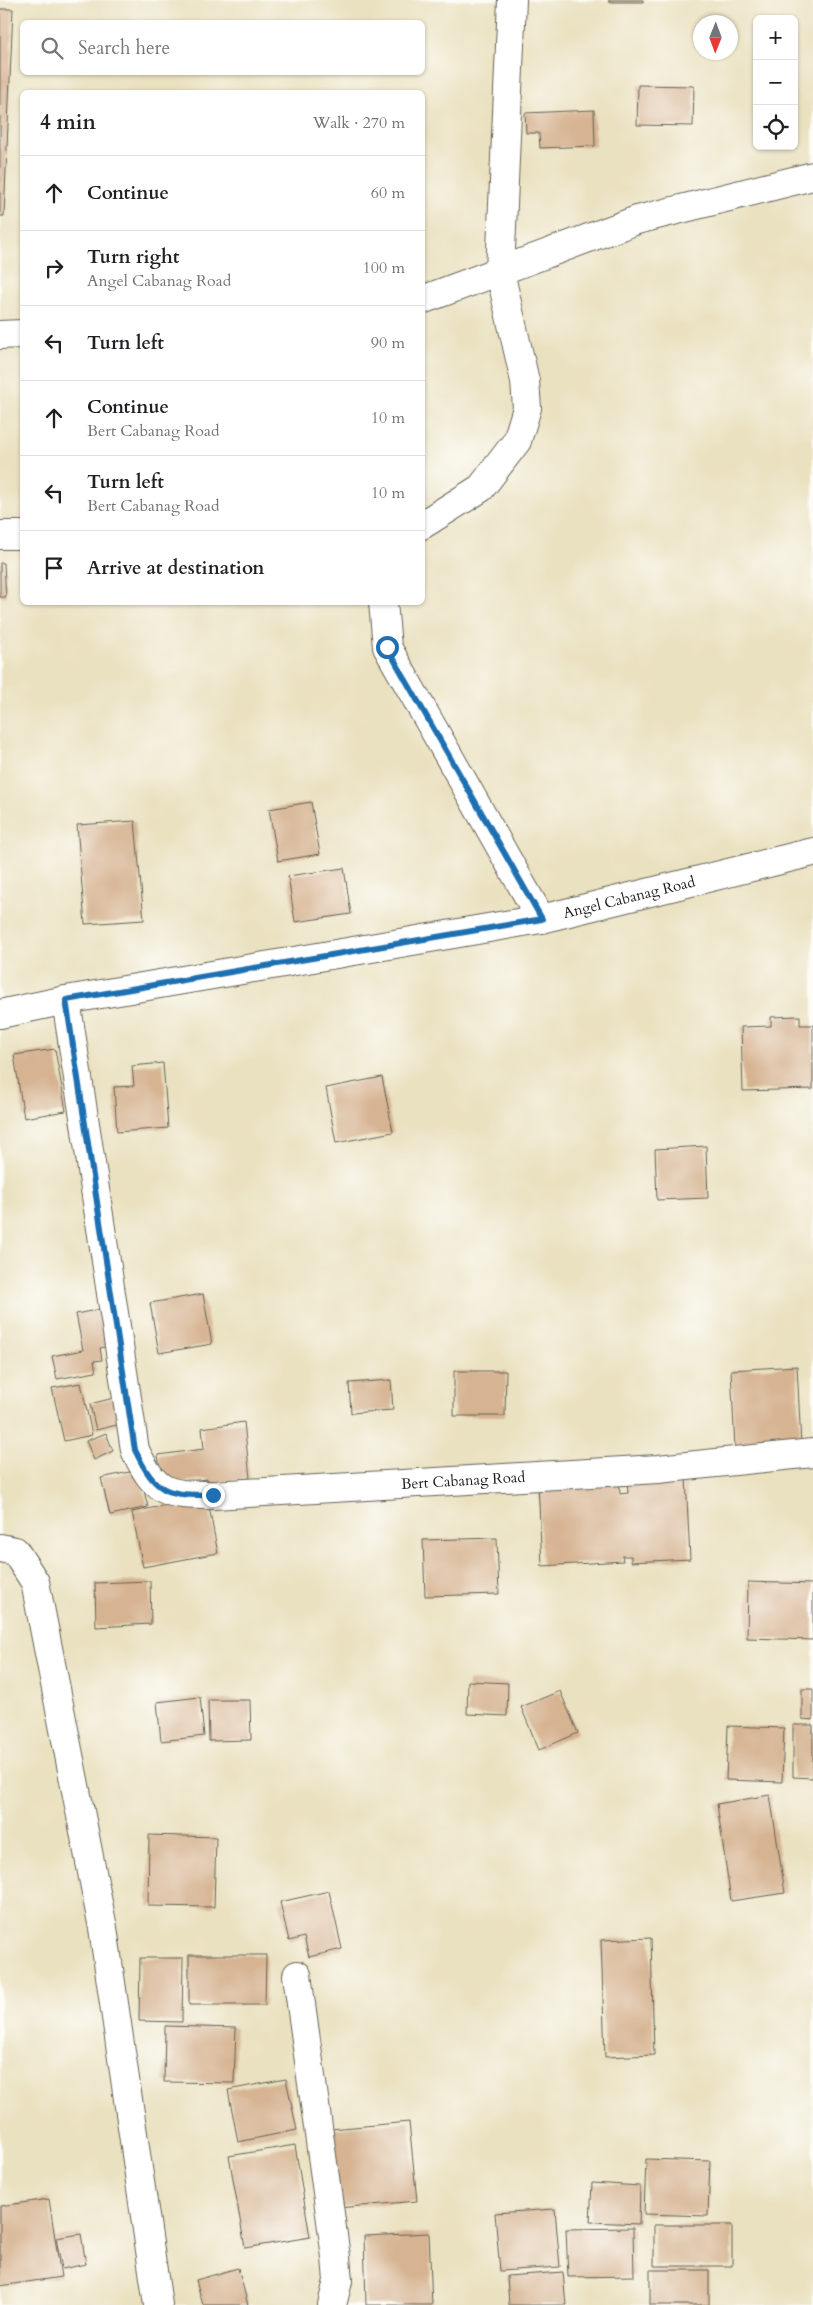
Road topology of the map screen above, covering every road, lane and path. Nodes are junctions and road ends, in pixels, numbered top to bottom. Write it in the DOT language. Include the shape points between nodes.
graph roads {
  1 [pos="512,0"];
  2 [pos="813,176"];
  3 [pos="500,272"];
  4 [pos="425,299"];
  5 [pos="20,334"];
  6 [pos="0,335"];
  7 [pos="425,523"];
  8 [pos="0,535"];
  9 [pos="20,535"];
  10 [pos="383,605"];
  11 [pos="813,852"];
  12 [pos="542,919"];
  13 [pos="66,1000"];
  14 [pos="0,1014"];
  15 [pos="813,1453"];
  16 [pos="0,1548"];
  17 [pos="297,1975"];
  18 [pos="158,2305"];
  19 [pos="332,2305"];
  1 -- 3 [label="street"];
  2 -- 3 [label="street" via="638,220"];
  3 -- 4 [label="street"];
  3 -- 7 [label="street" via="525,380 527,408 517,441 481,488"];
  5 -- 6 [label="street"];
  8 -- 9 [label="street"];
  10 -- 12 [label="street" via="387,647"];
  11 -- 12 [label="street, Angel Cabanag Road"];
  12 -- 13 [label="street, Angel Cabanag Road"];
  13 -- 14 [label="street, Angel Cabanag Road"];
  13 -- 15 [label="street, Bert Cabanag Road" via="135,1450 146,1474 162,1489 181,1495 658,1469"];
  16 -- 18 [label="street" via="15,1551 37,1590 104,1928"];
  17 -- 19 [label="street" via="336,2257 338,2281"];
}
